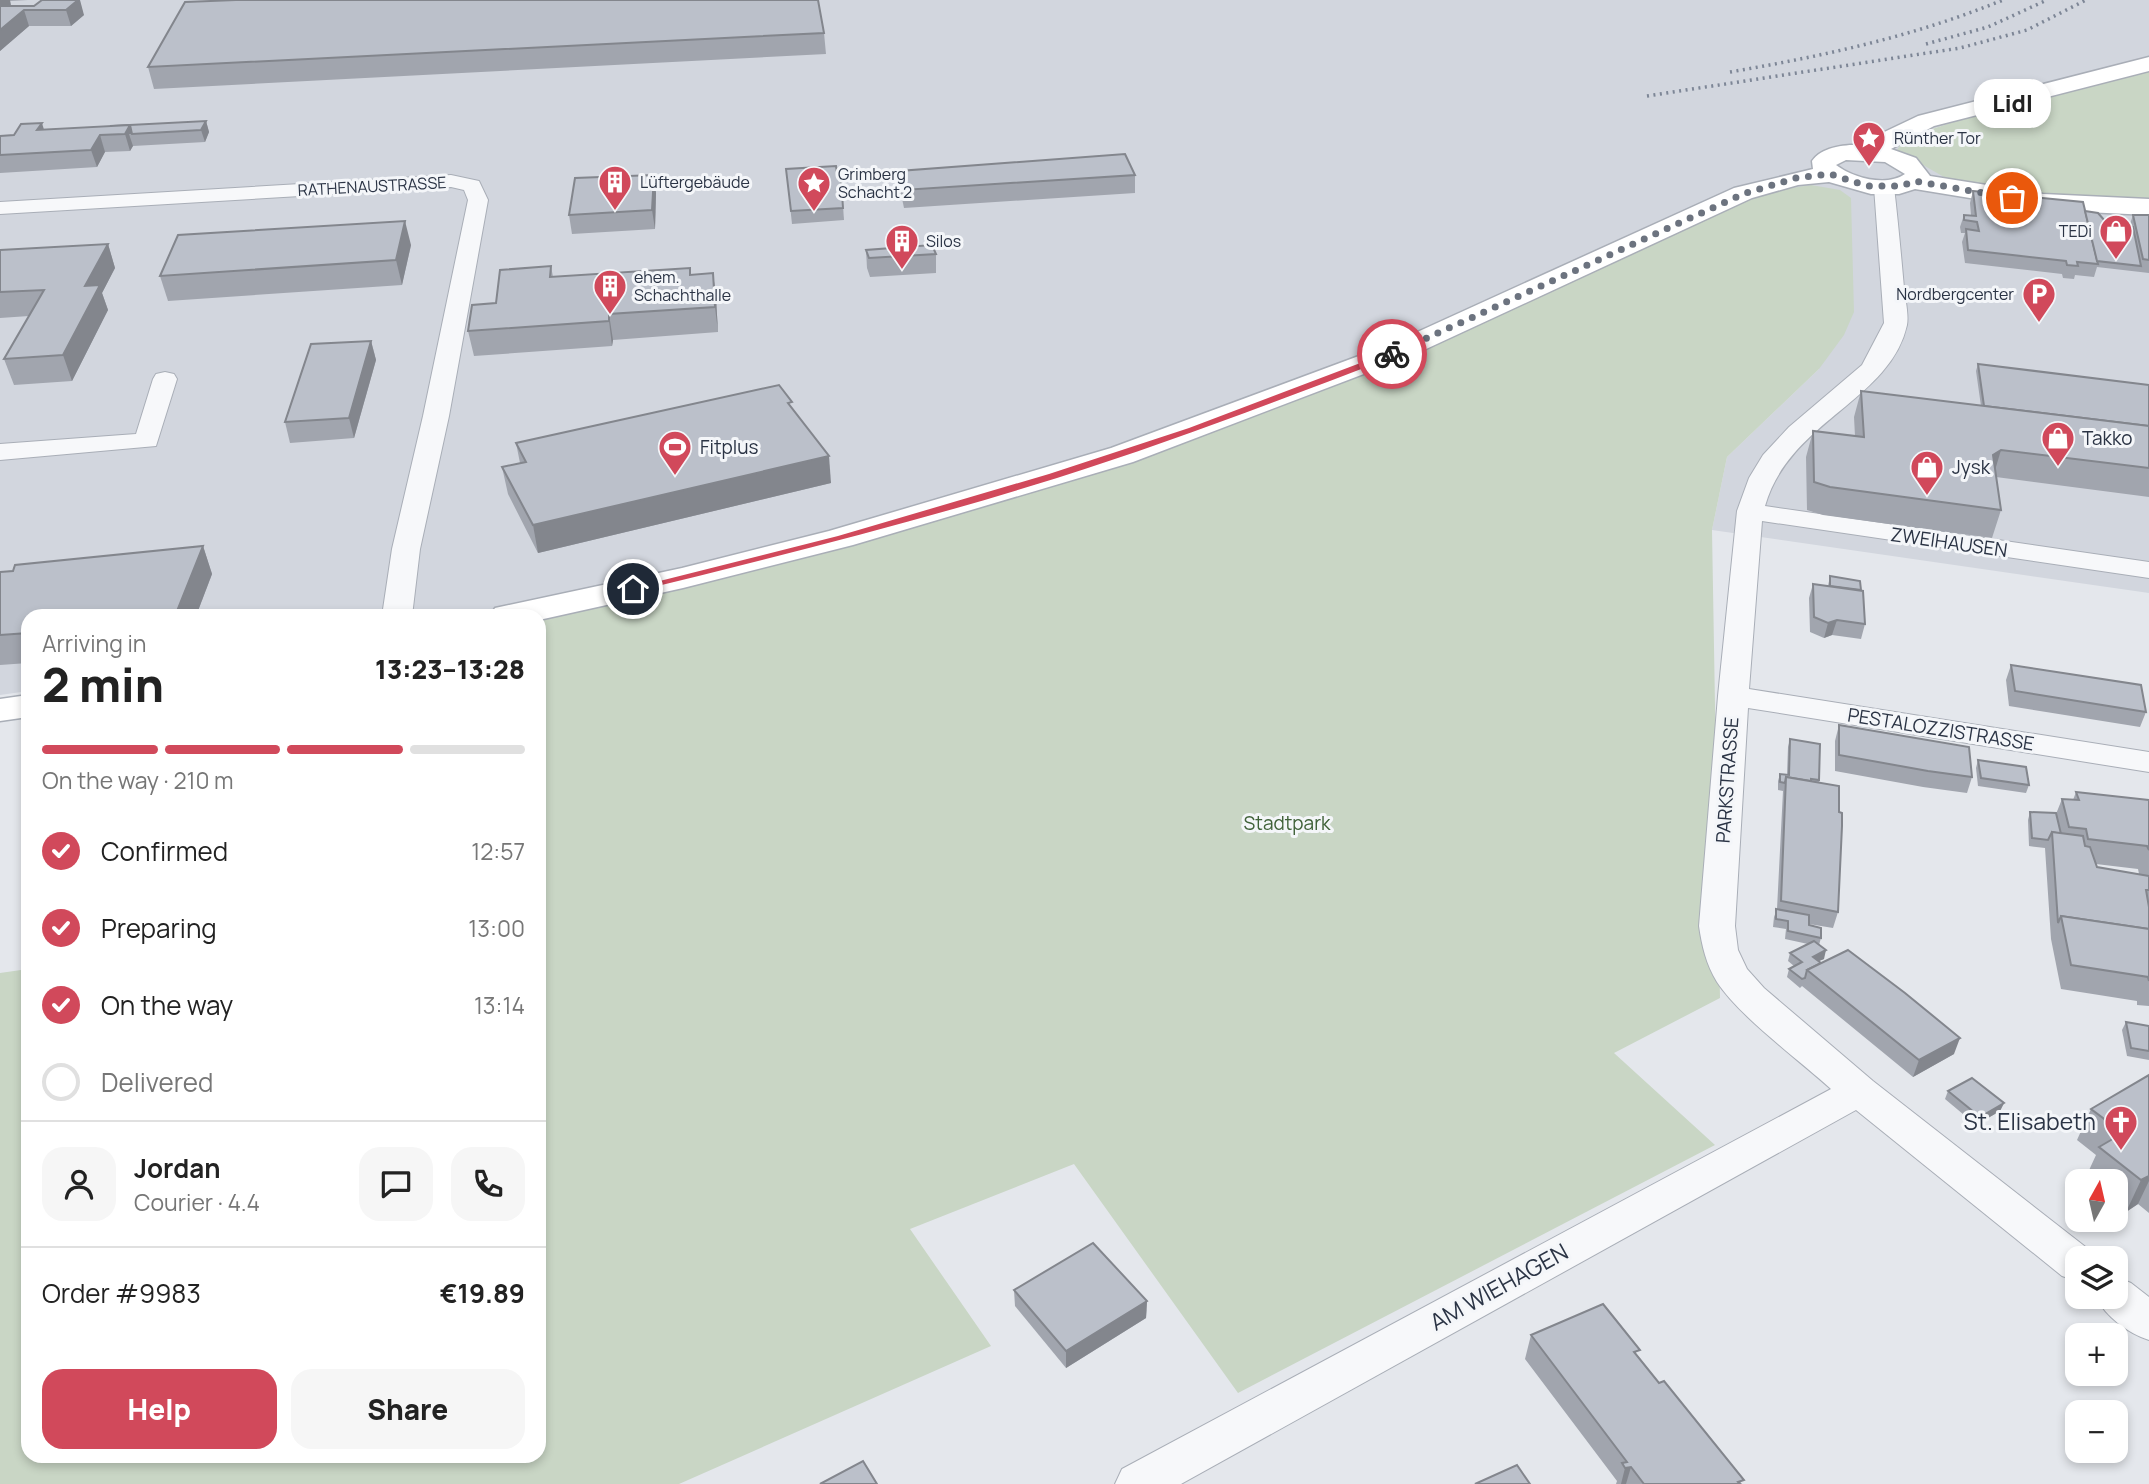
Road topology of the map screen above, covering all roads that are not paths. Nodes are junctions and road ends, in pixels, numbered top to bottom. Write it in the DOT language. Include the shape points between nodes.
graph roads {
  1 [pos="2149,64"];
  2 [pos="1875,153"];
  3 [pos="1830,174"];
  4 [pos="1914,181"];
  5 [pos="1884,187"];
  6 [pos="2149,207"];
  7 [pos="0,208"];
  8 [pos="165,380"];
  9 [pos="0,452"];
  10 [pos="1750,511"];
  11 [pos="2149,570"];
  12 [pos="398,609"];
  13 [pos="540,609"];
  14 [pos="1733,696"];
  15 [pos="21,707"];
  16 [pos="0,710"];
  17 [pos="2149,762"];
  18 [pos="1859,1091"];
  19 [pos="2065,1254"];
  20 [pos="2128,1305"];
  21 [pos="2149,1322"];
  22 [pos="1138,1484"];
  1 -- 2 [label="street" via="1926,121 1886,140"];
  2 -- 3 [label="street" via="1831,156 1824,161"];
  2 -- 4 [label="street" via="1906,162 1918,175"];
  3 -- 5 [label="street" via="1851,183"];
  3 -- 13 [label="street" via="1796,178 1743,194 1401,351 1122,455 841,538"];
  4 -- 5 [label="street"];
  4 -- 6 [label="street" via="2043,202"];
  5 -- 10 [label="street, PARKSTRASSE" via="1896,323 1889,341 1871,370 1779,451"];
  7 -- 12 [label="street, RATHENAUSTRASSE" via="452,181 472,185 478,200 405,549"];
  8 -- 9 [label="street" via="147,441"];
  10 -- 11 [label="street, ZWEIHAUSEN"];
  10 -- 14 [label="street, PARKSTRASSE"];
  14 -- 17 [label="street, PESTALOZZISTRASSE"];
  14 -- 18 [label="street, PARKSTRASSE" via="1717,926 1720,950 1732,976 1751,997"];
  15 -- 16 [label="street"];
  18 -- 19 [label="street, PARKSTRASSE"];
  18 -- 22 [label="street, AM WIEHAGEN"];
  20 -- 21 [label="street"];
}
